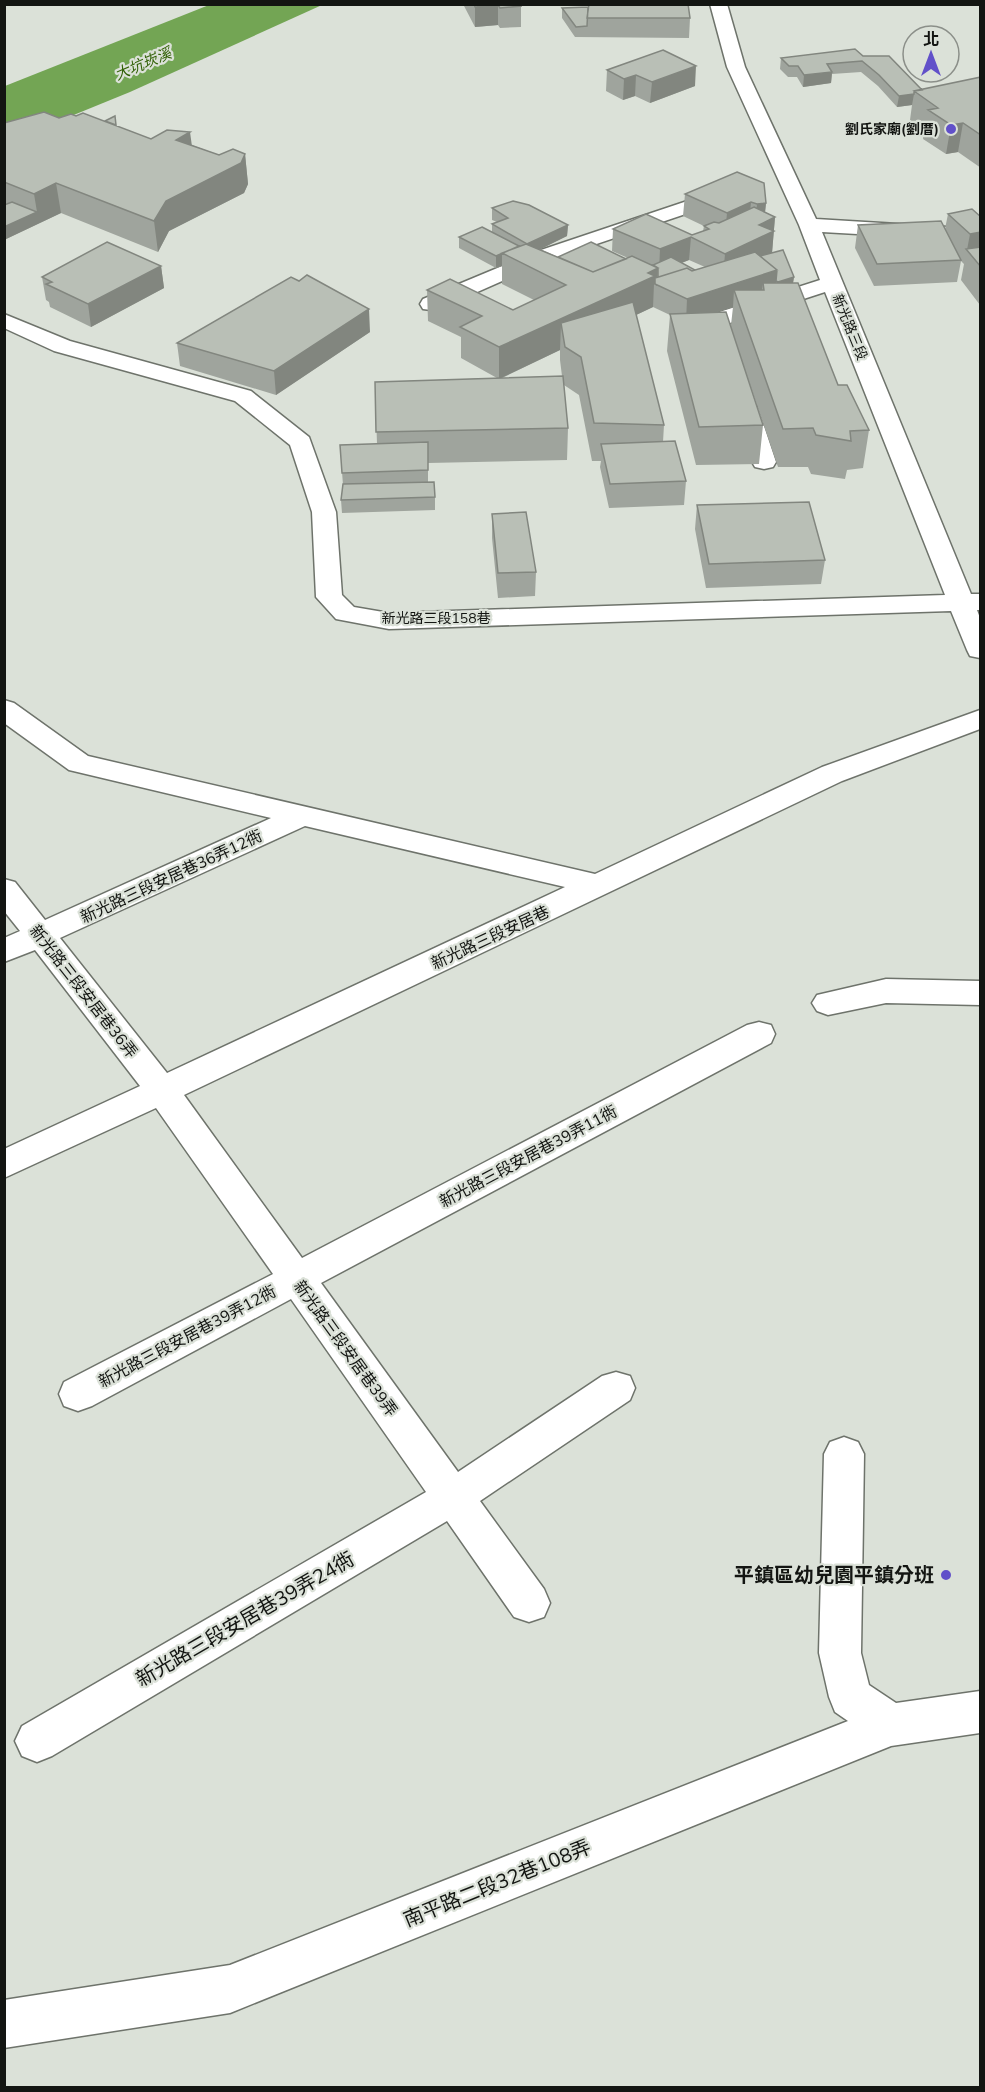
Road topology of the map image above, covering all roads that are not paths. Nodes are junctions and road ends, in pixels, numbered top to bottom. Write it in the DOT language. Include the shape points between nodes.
graph roads {
  1 [pos="718,4"];
  2 [pos="784,175"];
  3 [pos="809,225"];
  4 [pos="981,235"];
  5 [pos="832,283"];
  6 [pos="431,304"];
  7 [pos="4,320"];
  8 [pos="764,462"];
  9 [pos="971,602"];
  10 [pos="981,650"];
  11 [pos="4,709"];
  12 [pos="981,719"];
  13 [pos="302,816"];
  14 [pos="599,885"];
  15 [pos="4,890"];
  16 [pos="40,936"];
  17 [pos="4,951"];
  18 [pos="981,993"];
  19 [pos="828,1003"];
  20 [pos="759,1034"];
  21 [pos="163,1092"];
  22 [pos="4,1165"];
  23 [pos="297,1279"];
  24 [pos="616,1388"];
  25 [pos="78,1394"];
  26 [pos="844,1454"];
  27 [pos="453,1497"];
  28 [pos="529,1603"];
  29 [pos="981,1712"];
  30 [pos="891,1725"];
  31 [pos="37,1741"];
  32 [pos="4,2024"];
  1 -- 2 [label="street, 新光路三段" via="736,67"];
  2 -- 3 [label="street, 新光路三段"];
  2 -- 6 [label="street" via="545,255"];
  3 -- 4 [label="street"];
  3 -- 5 [label="street, 新光路三段"];
  5 -- 8 [label="street" via="718,320"];
  5 -- 9 [label="street, 新光路三段"];
  7 -- 9 [label="street, 新光路三段158巷" via="62,346 243,396 301,442 324,512 329,597 345,613 389,621"];
  9 -- 10 [label="street, 新光路三段"];
  11 -- 13 [label="street" via="79,763"];
  12 -- 14 [label="street, 新光路三段安居巷" via="832,774"];
  13 -- 14 [label="street"];
  13 -- 16 [label="street, 新光路三段安居巷36弄12衖"];
  14 -- 21 [label="street, 新光路三段安居巷"];
  15 -- 16 [label="street, 新光路三段安居巷36弄"];
  16 -- 17 [label="street, 新光路三段安居巷36弄12衖"];
  16 -- 21 [label="street, 新光路三段安居巷36弄"];
  18 -- 19 [label="street" via="886,991"];
  20 -- 23 [label="street, 新光路三段安居巷39弄11衖"];
  21 -- 22 [label="street, 新光路三段安居巷"];
  21 -- 23 [label="street, 新光路三段安居巷39弄"];
  23 -- 25 [label="street, 新光路三段安居巷39弄12衖"];
  23 -- 27 [label="street, 新光路三段安居巷39弄"];
  24 -- 27 [label="street, 新光路三段安居巷39弄24衖"];
  26 -- 30 [label="street" via="840,1653 850,1697"];
  27 -- 28 [label="street, 新光路三段安居巷39弄"];
  27 -- 31 [label="street, 新光路三段安居巷39弄24衖"];
  29 -- 30 [label="street, 南平路二段32巷108弄"];
  30 -- 32 [label="street, 南平路二段32巷108弄" via="230,1989"];
}
